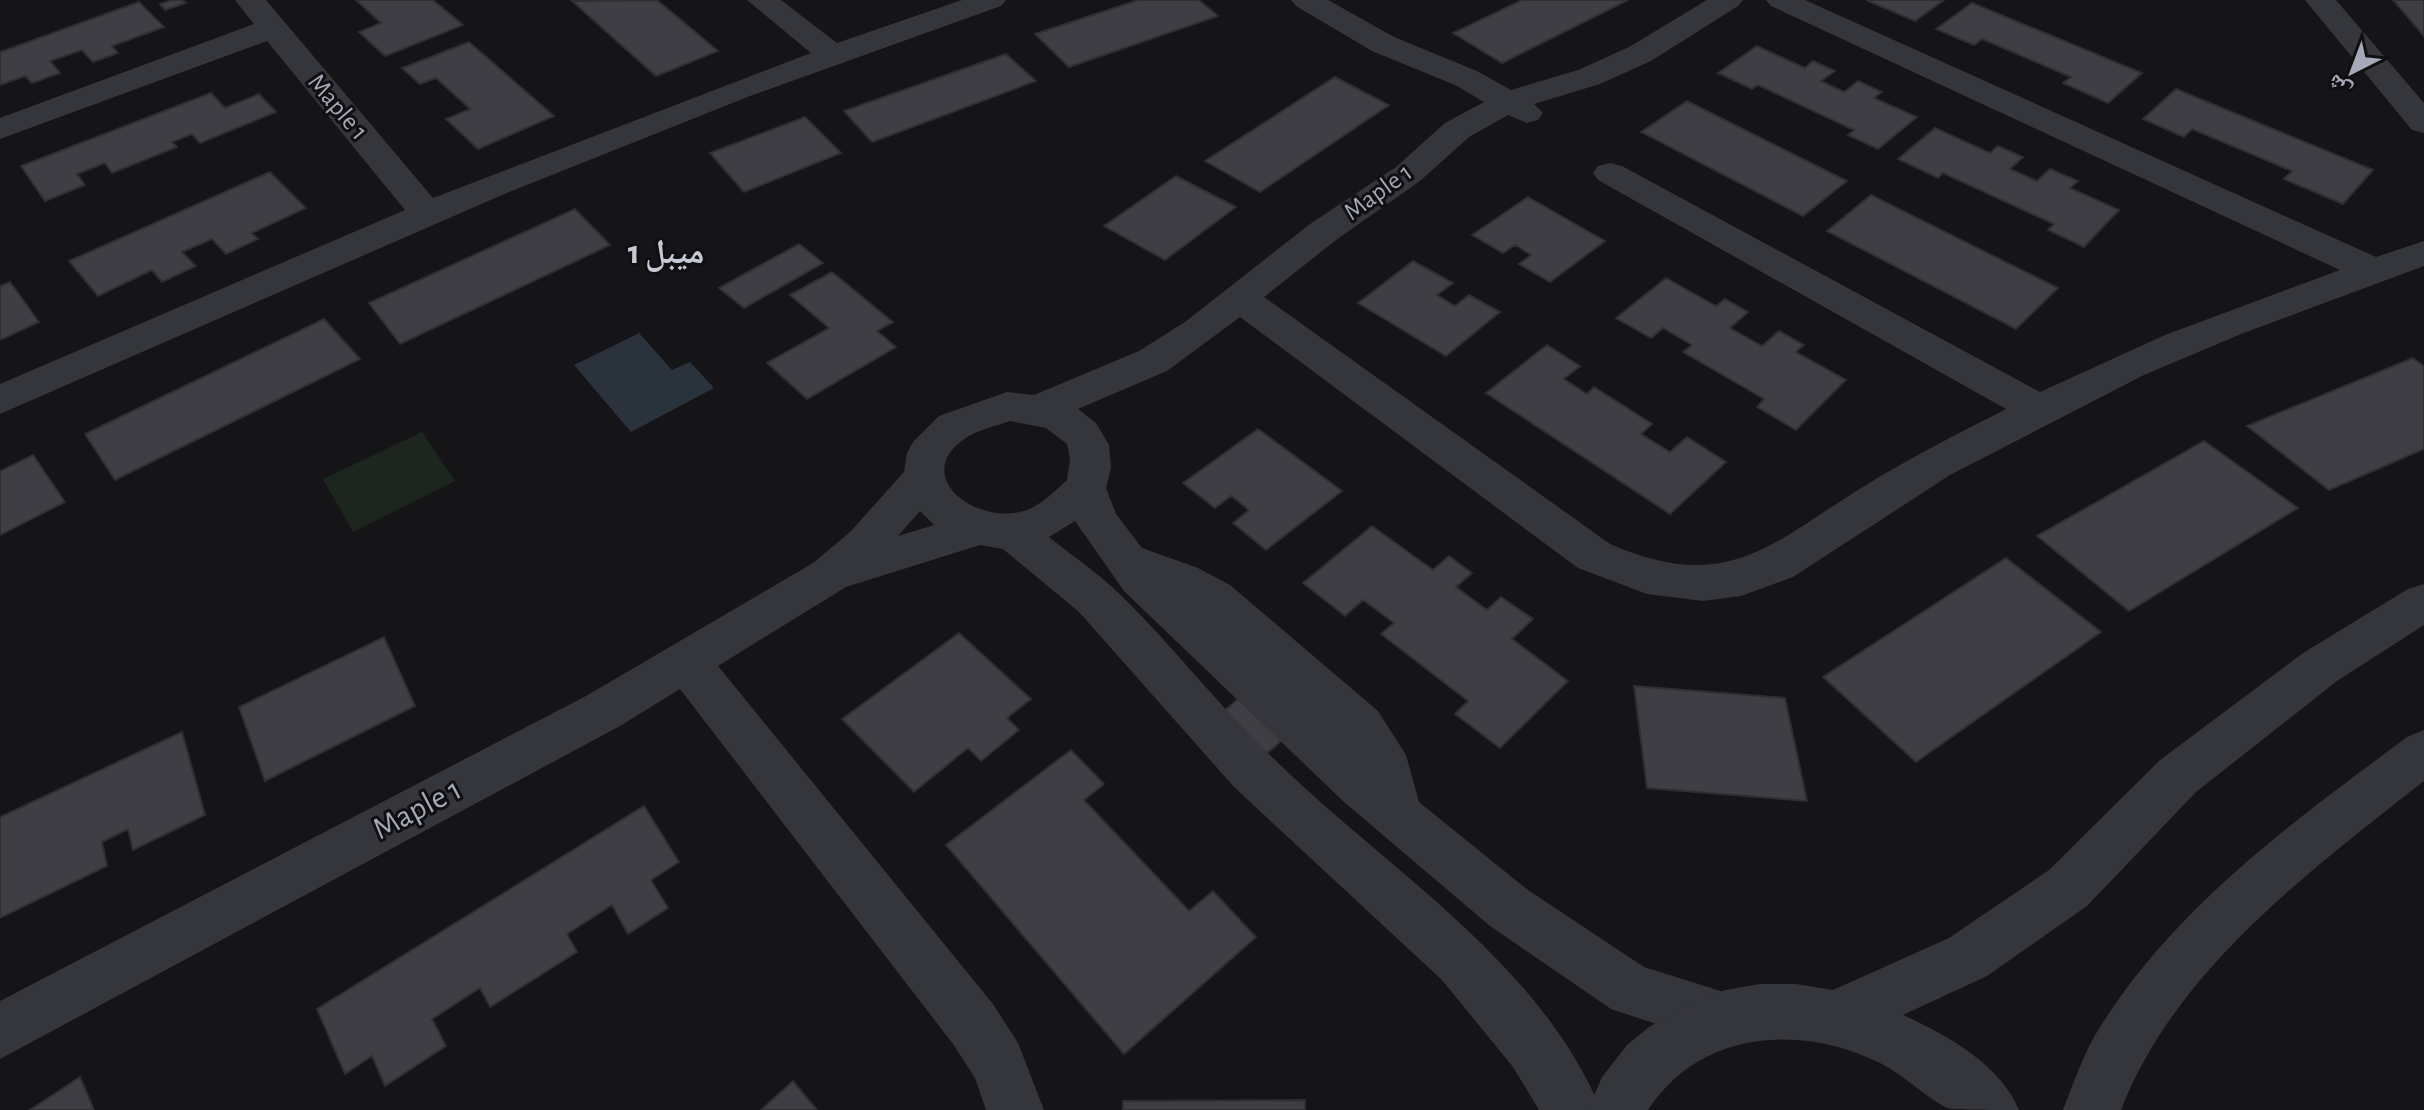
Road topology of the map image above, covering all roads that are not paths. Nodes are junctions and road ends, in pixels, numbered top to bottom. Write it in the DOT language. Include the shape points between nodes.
graph roads {
  1 [pos="250,0"];
  2 [pos="762,0"];
  3 [pos="991,0"];
  4 [pos="1306,0"];
  5 [pos="1728,0"];
  6 [pos="1781,0"];
  7 [pos="2320,0"];
  8 [pos="273,28"];
  9 [pos="833,55"];
  10 [pos="1514,115"];
  11 [pos="2424,123"];
  12 [pos="0,129"];
  13 [pos="1610,173"];
  14 [pos="427,214"];
  15 [pos="2424,253"];
  16 [pos="2372,270"];
  17 [pos="1241,299"];
  18 [pos="1153,361"];
  19 [pos="0,400"];
  20 [pos="1041,408"];
  21 [pos="2039,409"];
  22 [pos="1088,470"];
  23 [pos="923,479"];
  24 [pos="994,530"];
  25 [pos="829,576"];
  26 [pos="2424,602"];
  27 [pos="687,662"];
  28 [pos="2424,752"];
  29 [pos="1723,1018"];
  30 [pos="1834,1018"];
  31 [pos="1,1031"];
  32 [pos="1015,1110"];
  33 [pos="1572,1110"];
  34 [pos="1617,1110"];
  35 [pos="1990,1110"];
  36 [pos="2092,1110"];
  1 -- 8 [label="street, Maple 1"];
  2 -- 9 [label="street"];
  3 -- 9 [label="street"];
  4 -- 10 [label="street" via="1383,44 1446,90"];
  5 -- 10 [label="street, Maple 1" via="1640,54"];
  6 -- 16 [label="street"];
  7 -- 11 [label="street"];
  8 -- 12 [label="street"];
  8 -- 14 [label="street, Maple 1"];
  9 -- 14 [label="street"];
  10 -- 17 [label="street, Maple 1" via="1469,153 1408,174 1323,232"];
  13 -- 21 [label="street"];
  14 -- 19 [label="street"];
  15 -- 16 [label="street"];
  16 -- 21 [label="street" via="2195,337"];
  17 -- 18 [label="street, Maple 1"];
  17 -- 21 [label="street" via="1563,536 1630,573 1668,582 1707,584 1773,566 1879,498"];
  18 -- 20 [label="street, Maple 1"];
  18 -- 22 [label="street" via="1129,388"];
  20 -- 22 [label="street" via="1081,433"];
  20 -- 23 [label="street" via="974,413 945,430 927,453"];
  22 -- 24 [label="street" via="1068,508 1042,523"];
  22 -- 29 [label="street" via="1097,521 1124,559 1300,731 1509,908 1631,990"];
  23 -- 24 [label="street" via="931,501 949,518"];
  23 -- 25 [label="street"];
  24 -- 25 [label="street"];
  24 -- 33 [label="street" via="1095,599 1243,763 1461,961 1533,1047"];
  25 -- 27 [label="street, Maple 1"];
  26 -- 30 [label="street" via="2320,667 2178,776 2068,888 1968,957"];
  27 -- 31 [label="street, Maple 1"];
  27 -- 32 [label="street" via="973,1024 998,1063"];
  28 -- 36 [label="street" via="2218,922 2149,1003 2117,1051"];
  29 -- 30 [label="street" via="1783,1012"];
  29 -- 34 [label="street" via="1667,1046 1623,1095"];
  30 -- 35 [label="street" via="1886,1037 1937,1065"];
}
